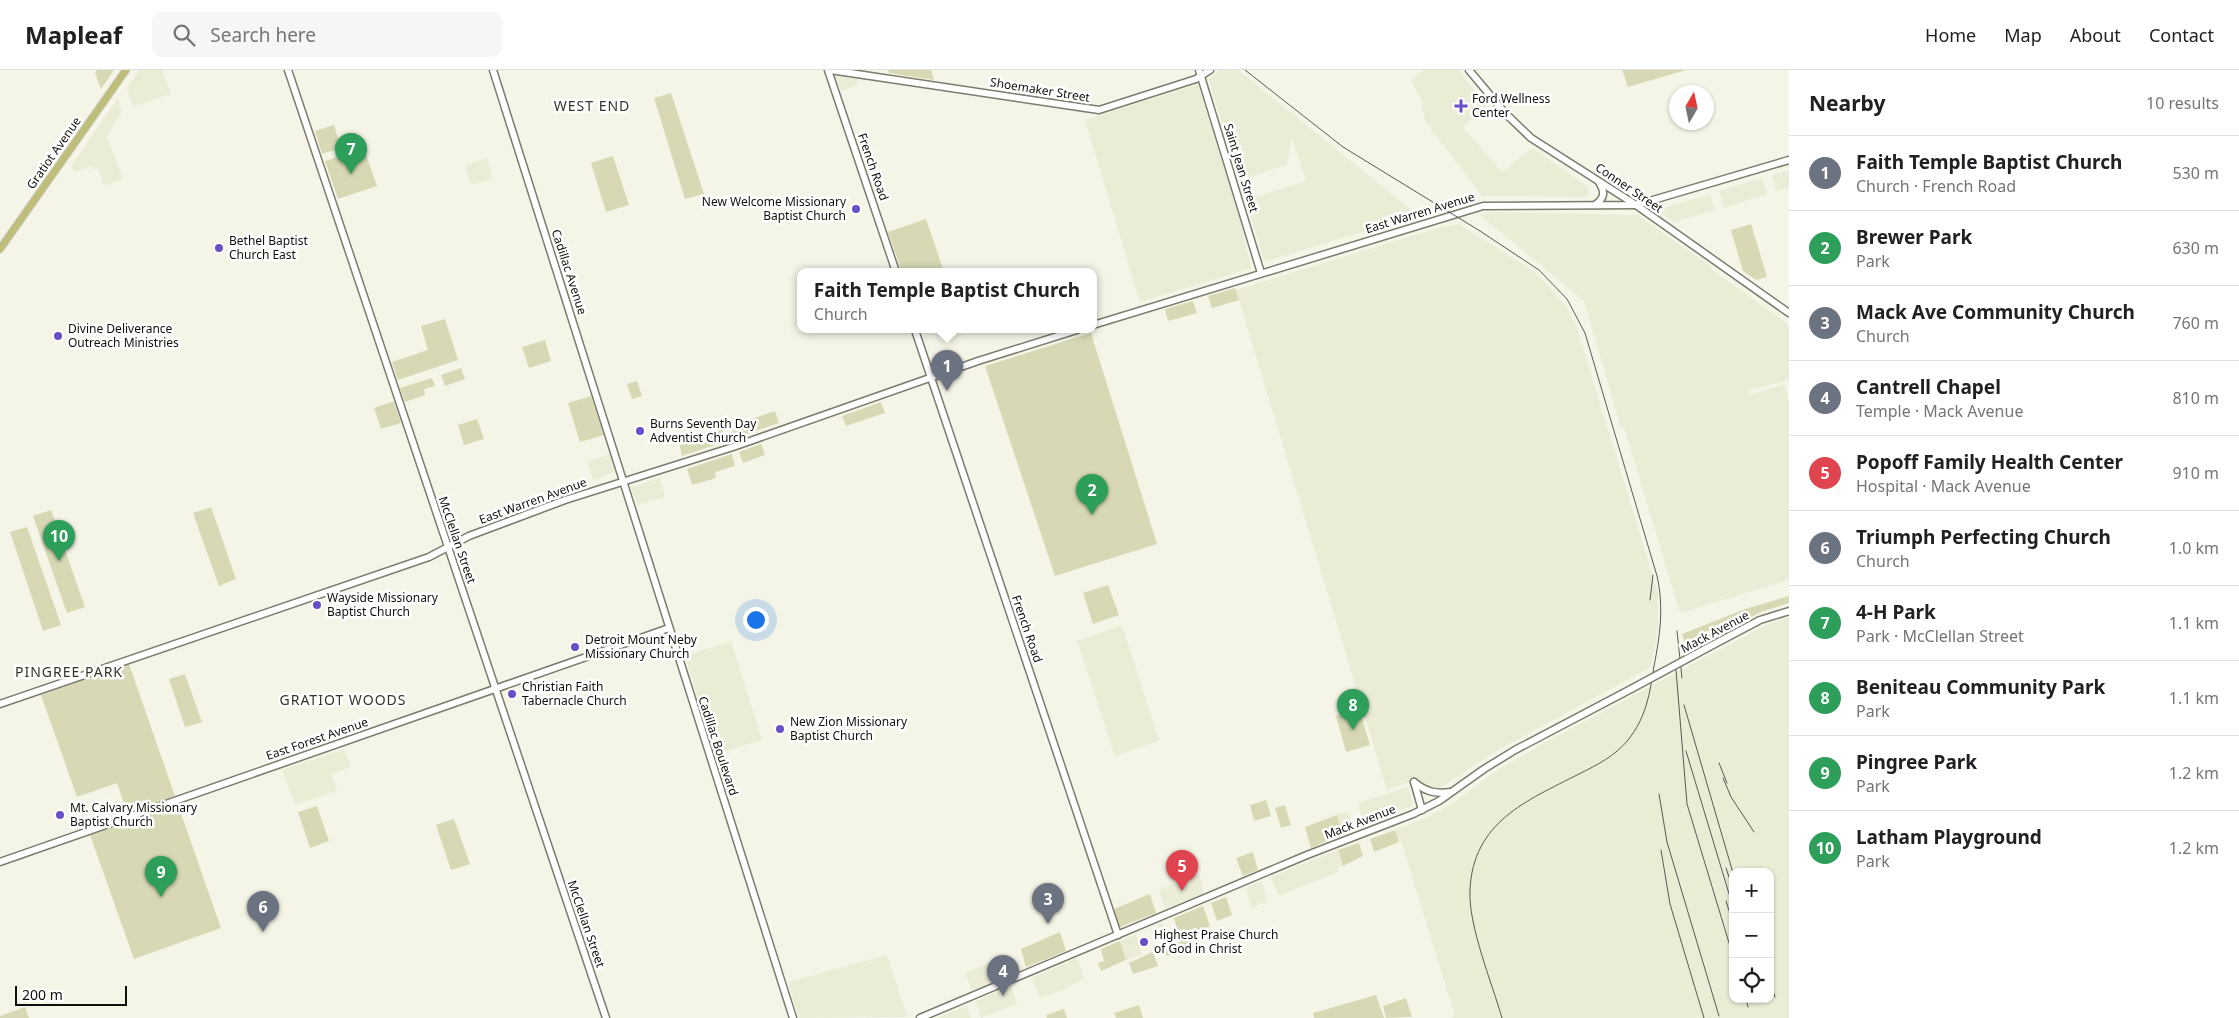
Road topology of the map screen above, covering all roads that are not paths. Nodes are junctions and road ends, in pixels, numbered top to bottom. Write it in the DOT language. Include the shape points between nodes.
graph roads {
  1 [pos="126,70"];
  2 [pos="288,70"];
  3 [pos="493,70"];
  4 [pos="829,70"];
  5 [pos="1210,70"];
  6 [pos="1469,70"];
  7 [pos="1200,73"];
  8 [pos="1789,160"];
  9 [pos="1598,181"];
  10 [pos="1636,205"];
  11 [pos="1594,206"];
  12 [pos="0,249"];
  13 [pos="895,268"];
  14 [pos="1260,273"];
  15 [pos="1789,314"];
  16 [pos="1097,324"];
  17 [pos="916,333"];
  18 [pos="1068,333"];
  19 [pos="930,378"];
  20 [pos="623,481"];
  21 [pos="448,547"];
  22 [pos="1789,610"];
  23 [pos="669,628"];
  24 [pos="495,689"];
  25 [pos="0,704"];
  26 [pos="1452,792"];
  27 [pos="1422,810"];
  28 [pos="0,862"];
  29 [pos="1118,935"];
  30 [pos="606,1018"];
  31 [pos="792,1018"];
  32 [pos="920,1018"];
  1 -- 12 [label="main road, Gratiot Avenue"];
  2 -- 21 [label="main road, McClellan Street"];
  3 -- 20 [label="main road, Cadillac Avenue"];
  4 -- 7 [label="main road, Shoemaker Street" via="1099,110"];
  4 -- 13 [label="main road, French Road"];
  5 -- 7 [label="main road, Shoemaker Street"];
  6 -- 9 [label="main road, Conner Street" via="1517,126"];
  7 -- 14 [label="main road, Saint Jean Street"];
  8 -- 10 [label="main road, East Warren Avenue"];
  9 -- 10 [label="main road, Conner Street"];
  9 -- 11 [label="main road" via="1604,196"];
  10 -- 11 [label="main road, East Warren Avenue"];
  10 -- 15 [label="main road, Conner Street"];
  11 -- 14 [label="main road, East Warren Avenue" via="1483,206"];
  14 -- 16 [label="main road, East Warren Avenue"];
  17 -- 19 [label="main road, French Road"];
  18 -- 19 [label="main road, East Warren Avenue"];
  19 -- 20 [label="main road, East Warren Avenue"];
  19 -- 29 [label="main road, French Road"];
  20 -- 21 [label="main road, East Warren Avenue" via="513,519"];
  20 -- 23 [label="main road, Cadillac Boulevard"];
  21 -- 24 [label="main road, McClellan Street"];
  21 -- 25 [label="main road, East Warren Avenue"];
  22 -- 26 [label="main road, Mack Avenue, bridge" via="1760,620 1515,750"];
  23 -- 24 [label="main road, East Forest Avenue"];
  23 -- 31 [label="main road, Cadillac Boulevard"];
  24 -- 28 [label="main road, East Forest Avenue"];
  24 -- 30 [label="main road, McClellan Street"];
  26 -- 27 [label="main road, Mack Avenue"];
  26 -- 27 [label="main road" via="1434,794 1414,782"];
  27 -- 29 [label="main road, Mack Avenue"];
  29 -- 32 [label="main road, Mack Avenue"];
}
